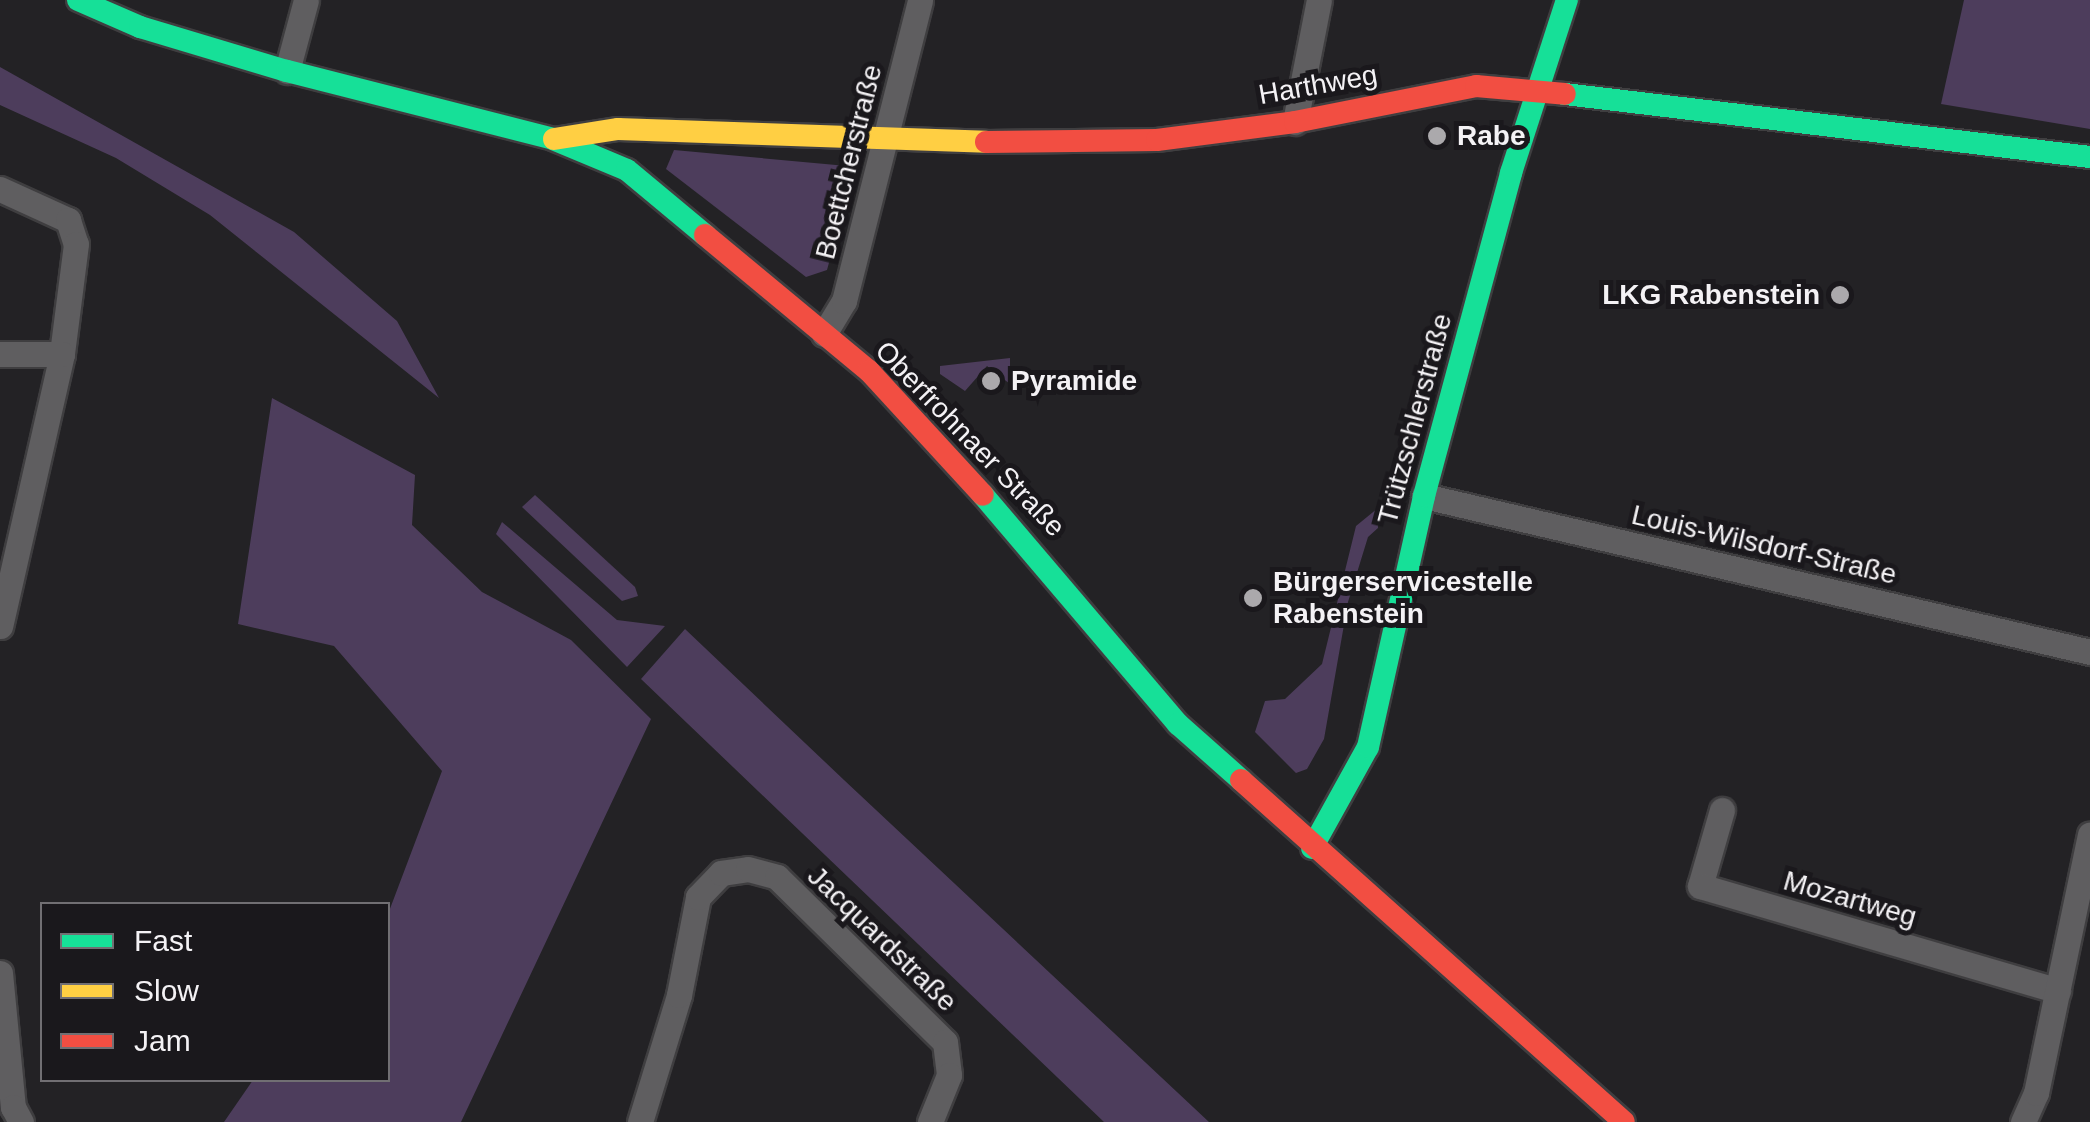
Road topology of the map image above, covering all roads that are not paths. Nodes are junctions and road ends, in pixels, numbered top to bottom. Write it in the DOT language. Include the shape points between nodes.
graph roads {
  1 [pos="78,0"];
  2 [pos="306,0"];
  3 [pos="920,0"];
  4 [pos="1319,0"];
  5 [pos="1567,0"];
  6 [pos="287,71"];
  7 [pos="1535,91"];
  8 [pos="1295,122"];
  9 [pos="553,139"];
  10 [pos="888,140"];
  11 [pos="2090,158"];
  12 [pos="0,189"];
  13 [pos="824,334"];
  14 [pos="0,354"];
  15 [pos="62,354"];
  16 [pos="1424,496"];
  17 [pos="0,626"];
  18 [pos="2090,652"];
  19 [pos="1722,810"];
  20 [pos="2090,834"];
  21 [pos="1312,848"];
  22 [pos="0,973"];
  23 [pos="2058,990"];
  24 [pos="11,1112"];
  25 [pos="640,1122"];
  26 [pos="930,1122"];
  27 [pos="1624,1122"];
  28 [pos="2023,1122"];
  1 -- 6 [label="street, Oberfrohnaer Straße" via="140,27"];
  2 -- 6 [label="street"];
  3 -- 10 [label="street, Boettcherstraße"];
  4 -- 8 [label="street"];
  5 -- 7 [label="street, Trützschlerstraße"];
  6 -- 9 [label="street, Oberfrohnaer Straße"];
  7 -- 8 [label="street, Harthweg" via="1476,86"];
  7 -- 11 [label="street, Harthweg"];
  7 -- 16 [label="street, Trützschlerstraße"];
  8 -- 10 [label="street, Harthweg" via="1157,140"];
  9 -- 10 [label="street, Harthweg" via="618,129"];
  9 -- 13 [label="street, Oberfrohnaer Straße" via="626,170"];
  10 -- 13 [label="street, Boettcherstraße" via="844,300"];
  12 -- 15 [label="street" via="68,220 76,274"];
  13 -- 21 [label="street, Oberfrohnaer Straße" via="946,448 1178,724"];
  14 -- 15 [label="street"];
  15 -- 17 [label="street"];
  16 -- 18 [label="street, Louis-Wilsdorf-Straße"];
  16 -- 21 [label="street, Trützschlerstraße" via="1368,747"];
  19 -- 23 [label="street, Mozartweg" via="1700,886"];
  20 -- 23 [label="street"];
  21 -- 27 [label="street, Oberfrohnaer Straße"];
  22 -- 24 [label="street"];
  23 -- 28 [label="street" via="2036,1093"];
  25 -- 26 [label="street, Jacquardstraße" via="679,994 698,897 721,874 748,868 777,878 945,1042 949,1075"];
}
